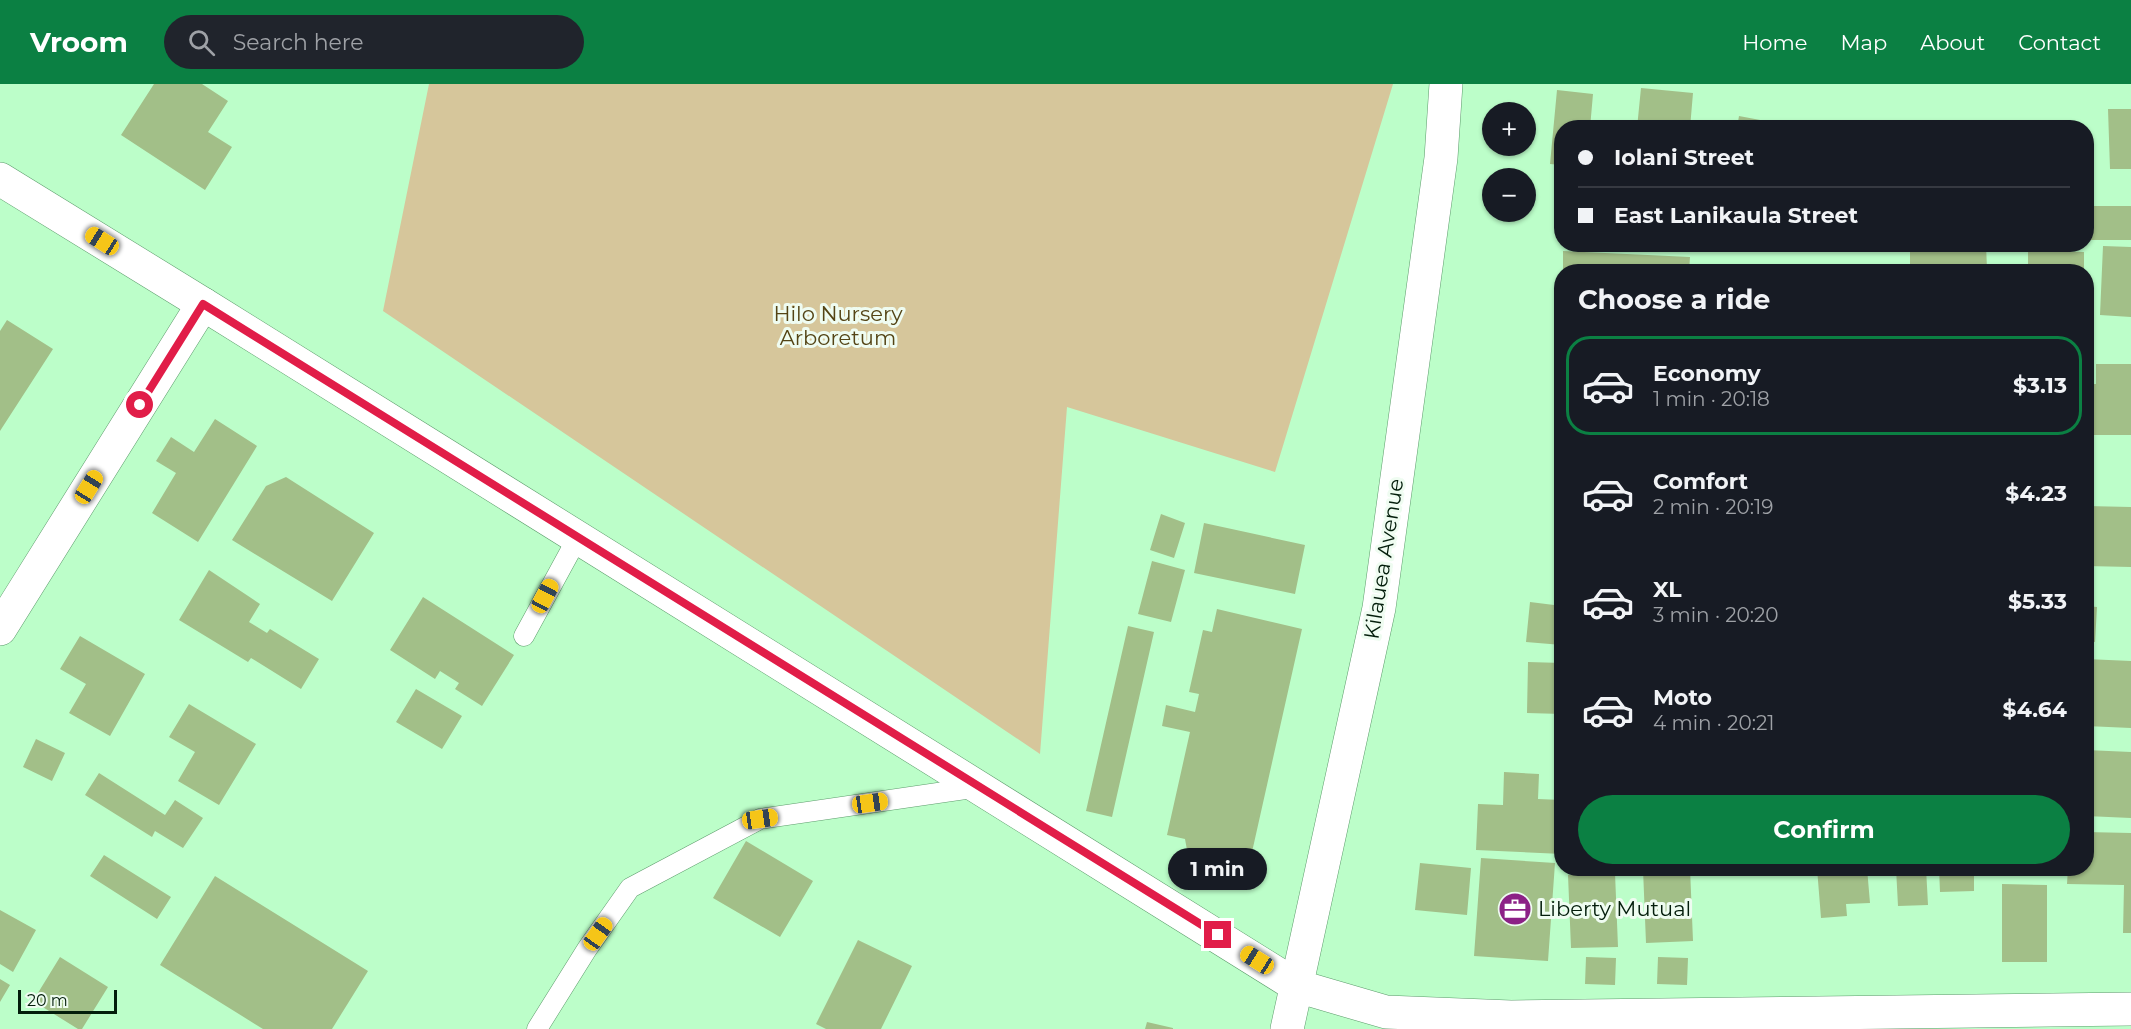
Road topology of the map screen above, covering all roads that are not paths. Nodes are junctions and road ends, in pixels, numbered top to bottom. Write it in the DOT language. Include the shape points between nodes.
graph roads {
  1 [pos="1446,84"];
  2 [pos="0,179"];
  3 [pos="203,304"];
  4 [pos="578,537"];
  5 [pos="0,629"];
  6 [pos="524,636"];
  7 [pos="979,787"];
  8 [pos="1297,986"];
  9 [pos="2131,1009"];
  10 [pos="1917,1021"];
  11 [pos="537,1029"];
  12 [pos="1287,1029"];
  1 -- 8 [label="street, Kilauea Avenue" via="1439,170 1379,608"];
  2 -- 3 [label="street"];
  3 -- 4 [label="street"];
  3 -- 5 [label="street"];
  4 -- 6 [label="lane"];
  4 -- 7 [label="street"];
  7 -- 8 [label="street"];
  7 -- 11 [label="lane" via="760,819 630,888"];
  8 -- 10 [label="street" via="1386,1012"];
  8 -- 12 [label="street, Kilauea Avenue"];
  9 -- 10 [label="street"];
}
